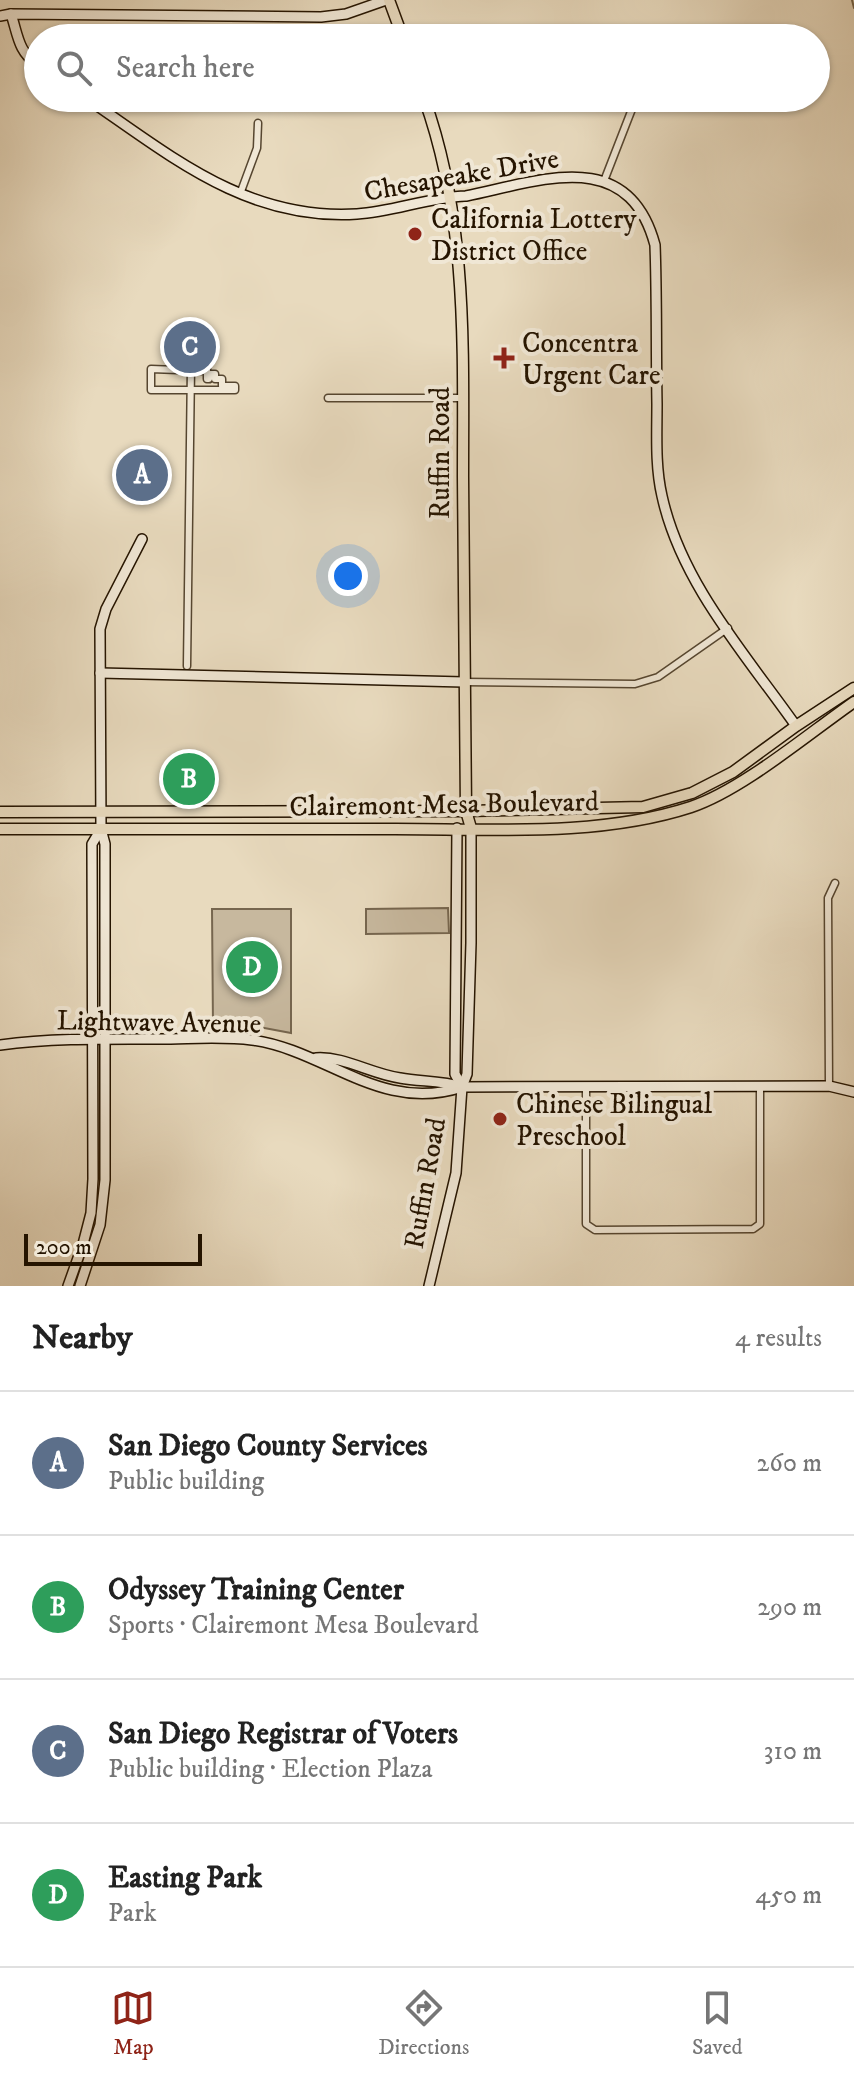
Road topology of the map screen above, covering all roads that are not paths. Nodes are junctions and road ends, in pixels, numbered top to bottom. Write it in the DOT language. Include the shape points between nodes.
graph roads {
  1 [pos="387,0"];
  2 [pos="0,9"];
  3 [pos="11,14"];
  4 [pos="0,16"];
  5 [pos="397,24"];
  6 [pos="24,53"];
  7 [pos="106,112"];
  8 [pos="428,112"];
  9 [pos="631,112"];
  10 [pos="258,123"];
  11 [pos="604,181"];
  12 [pos="240,194"];
  13 [pos="451,196"];
  14 [pos="191,369"];
  15 [pos="191,389"];
  16 [pos="328,398"];
  17 [pos="463,398"];
  18 [pos="142,539"];
  19 [pos="728,628"];
  20 [pos="187,666"];
  21 [pos="100,673"];
  22 [pos="464,682"];
  23 [pos="854,688"];
  24 [pos="854,702"];
  25 [pos="796,726"];
  26 [pos="466,811"];
  27 [pos="0,812"];
  28 [pos="101,813"];
  29 [pos="457,828"];
  30 [pos="471,828"];
  31 [pos="0,829"];
  32 [pos="101,829"];
  33 [pos="835,883"];
  34 [pos="94,1039"];
  35 [pos="106,1039"];
  36 [pos="0,1045"];
  37 [pos="760,1086"];
  38 [pos="829,1086"];
  39 [pos="462,1087"];
  40 [pos="586,1087"];
  41 [pos="854,1092"];
  42 [pos="68,1286"];
  43 [pos="80,1286"];
  44 [pos="429,1286"];
  1 -- 3 [label="street" via="321,17"];
  1 -- 5 [label="main road"];
  2 -- 3 [label="street"];
  3 -- 4 [label="street"];
  3 -- 6 [label="street"];
  7 -- 12 [label="street, Chesapeake Drive" via="195,173"];
  8 -- 13 [label="main road, Ruffin Road"];
  9 -- 11 [label="street"];
  10 -- 12 [label="street" via="257,148"];
  11 -- 13 [label="street, Chesapeake Drive" via="567,177"];
  11 -- 19 [label="street" via="640,207 653,238 661,495 683,559"];
  12 -- 13 [label="street, Chesapeake Drive" via="286,209 353,214"];
  13 -- 17 [label="main road, Ruffin Road" via="459,254"];
  14 -- 15 [label="street"];
  14 -- 15 [label="street" via="151,369 151,390"];
  14 -- 15 [label="street" via="207,369 207,379 215,374 222,386 235,390"];
  15 -- 20 [label="street"];
  16 -- 17 [label="street"];
  17 -- 22 [label="main road, Ruffin Road"];
  18 -- 21 [label="street" via="102,620"];
  19 -- 22 [label="street" via="658,677 635,684"];
  19 -- 25 [label="street"];
  21 -- 22 [label="street"];
  21 -- 28 [label="street"];
  22 -- 26 [label="main road, Ruffin Road"];
  23 -- 25 [label="main road, Clairemont Mesa Boulevard"];
  24 -- 30 [label="main road, Clairemont Mesa Boulevard" via="739,782 694,806 623,824"];
  25 -- 26 [label="main road, Clairemont Mesa Boulevard" via="733,772 663,802 621,809"];
  26 -- 28 [label="main road, Clairemont Mesa Boulevard"];
  26 -- 29 [label="main road, Ruffin Road"];
  26 -- 30 [label="main road, Ruffin Road"];
  27 -- 28 [label="main road, Clairemont Mesa Boulevard"];
  28 -- 32 [label="street"];
  29 -- 30 [label="main road, Clairemont Mesa Boulevard"];
  29 -- 32 [label="main road, Clairemont Mesa Boulevard"];
  29 -- 39 [label="street, Ruffin Road" via="455,1074"];
  30 -- 39 [label="street, Ruffin Road" via="467,1074"];
  31 -- 32 [label="main road, Clairemont Mesa Boulevard"];
  32 -- 34 [label="street" via="92,844"];
  32 -- 35 [label="street"];
  33 -- 38 [label="street" via="828,898"];
  34 -- 35 [label="street, Lightwave Avenue"];
  34 -- 36 [label="street, Lightwave Avenue"];
  34 -- 42 [label="street" via="91,1213"];
  35 -- 39 [label="street, Lightwave Avenue" via="253,1040 316,1058 345,1076 395,1091 444,1093"];
  35 -- 43 [label="street" via="103,1203"];
  37 -- 38 [label="street, Lightwave Avenue"];
  37 -- 40 [label="street, Lightwave Avenue"];
  37 -- 40 [label="street" via="758,1226 595,1230 586,1224"];
  38 -- 41 [label="street, Lightwave Avenue"];
  39 -- 40 [label="street, Lightwave Avenue"];
  39 -- 44 [label="street, Ruffin Road" via="456,1173"];
}
